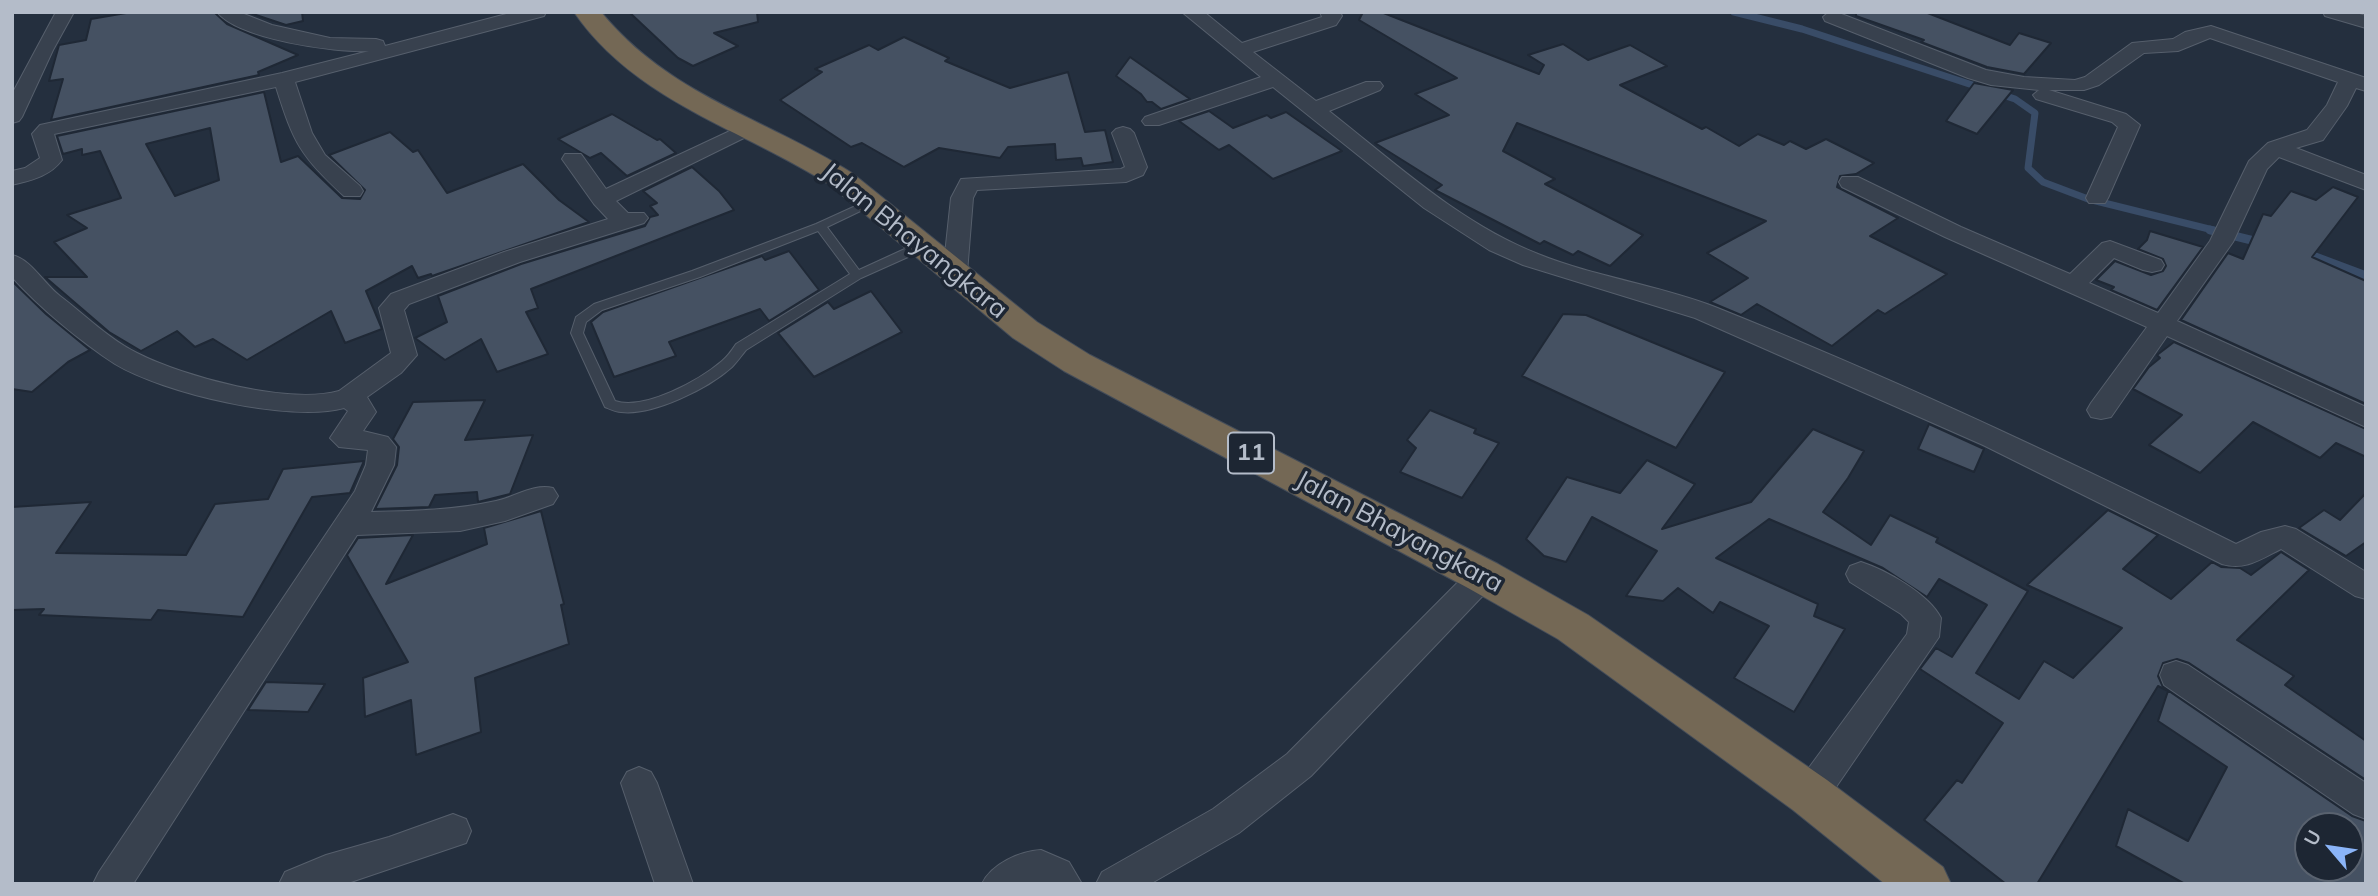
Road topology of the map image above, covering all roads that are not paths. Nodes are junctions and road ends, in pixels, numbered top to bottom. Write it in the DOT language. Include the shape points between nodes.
graph roads {
  1 [pos="65,12"];
  2 [pos="226,12"];
  3 [pos="537,12"];
  4 [pos="587,12"];
  5 [pos="1191,12"];
  6 [pos="1329,12"];
  7 [pos="2332,12"];
  8 [pos="1833,14"];
  9 [pos="2366,22"];
  10 [pos="1239,50"];
  11 [pos="399,51"];
  12 [pos="1975,74"];
  13 [pos="284,79"];
  14 [pos="1275,79"];
  15 [pos="2358,82"];
  16 [pos="1374,86"];
  17 [pos="1312,110"];
  18 [pos="12,117"];
  19 [pos="1152,121"];
  20 [pos="747,129"];
  21 [pos="1124,133"];
  22 [pos="2276,148"];
  23 [pos="573,159"];
  24 [pos="12,178"];
  25 [pos="1850,182"];
  26 [pos="2366,183"];
  27 [pos="352,191"];
  28 [pos="2097,198"];
  29 [pos="602,199"];
  30 [pos="871,202"];
  31 [pos="820,226"];
  32 [pos="924,245"];
  33 [pos="12,262"];
  34 [pos="2152,265"];
  35 [pos="955,273"];
  36 [pos="857,275"];
  37 [pos="2074,284"];
  38 [pos="2163,324"];
  39 [pos="348,397"];
  40 [pos="2101,410"];
  41 [pos="2366,418"];
  42 [pos="543,496"];
  43 [pos="347,524"];
  44 [pos="1861,574"];
  45 [pos="1483,576"];
  46 [pos="2366,587"];
  47 [pos="2176,675"];
  48 [pos="639,783"];
  49 [pos="1810,795"];
  50 [pos="2366,803"];
  51 [pos="453,831"];
  52 [pos="112,884"];
  53 [pos="298,884"];
  54 [pos="674,884"];
  55 [pos="1001,884"];
  56 [pos="1063,884"];
  57 [pos="1115,884"];
  58 [pos="1925,884"];
  1 -- 18 [label="street"];
  2 -- 11 [label="street" via="288,35"];
  3 -- 11 [label="street"];
  4 -- 20 [label="highway, Jalan Bhayangkara / 11" via="621,50 660,82"];
  5 -- 10 [label="street"];
  6 -- 10 [label="street" via="1333,16 1329,21"];
  7 -- 9 [label="street"];
  8 -- 12 [label="street"];
  10 -- 14 [label="street"];
  11 -- 13 [label="street"];
  12 -- 15 [label="street" via="2077,86 2092,81 2139,47 2178,45 2211,32"];
  12 -- 28 [label="street" via="2127,122 2129,128"];
  13 -- 24 [label="street" via="47,129 43,134 51,160 33,173"];
  13 -- 27 [label="street" via="301,133 317,159"];
  14 -- 17 [label="street"];
  14 -- 19 [label="street"];
  15 -- 22 [label="street" via="2315,135"];
  16 -- 17 [label="street"];
  17 -- 46 [label="street" via="1432,204 1531,261 1704,312 2061,470 2233,556 2243,557 2276,537 2285,537"];
  20 -- 29 [label="street"];
  20 -- 30 [label="highway, Jalan Bhayangkara / 11" via="820,164"];
  21 -- 35 [label="street" via="1136,167 1126,175 969,184 962,198"];
  22 -- 26 [label="street"];
  22 -- 38 [label="street" via="2257,166 2225,234"];
  23 -- 29 [label="street"];
  25 -- 37 [label="street"];
  29 -- 39 [label="street" via="630,220 400,299 391,313 404,355"];
  30 -- 31 [label="lane"];
  30 -- 32 [label="highway, Jalan Bhayangkara / 11"];
  31 -- 36 [label="lane"];
  31 -- 36 [label="lane" via="598,307 580,320 577,333 610,404 631,409 691,388 727,365 741,347"];
  32 -- 35 [label="highway, Jalan Bhayangkara / 11"];
  32 -- 36 [label="lane"];
  33 -- 39 [label="street" via="40,293 125,358 170,378 281,402 329,403"];
  34 -- 37 [label="street" via="2110,248"];
  35 -- 45 [label="highway, Jalan Bhayangkara / 11" via="1025,330 1077,363"];
  37 -- 38 [label="street"];
  38 -- 40 [label="street"];
  38 -- 41 [label="street"];
  39 -- 43 [label="street" via="362,412 344,438 373,440 382,447 372,484"];
  42 -- 43 [label="street" via="460,520"];
  43 -- 52 [label="street"];
  44 -- 49 [label="street" via="1912,604 1925,618 1926,628"];
  45 -- 49 [label="highway, Jalan Bhayangkara / 11" via="1573,627"];
  45 -- 57 [label="street" via="1299,765 1226,821"];
  47 -- 50 [label="street"];
  48 -- 54 [label="street"];
  49 -- 58 [label="highway, Jalan Bhayangkara / 11"];
  51 -- 53 [label="street"];
  55 -- 56 [label="street" via="1042,867 1055,872"];
}
